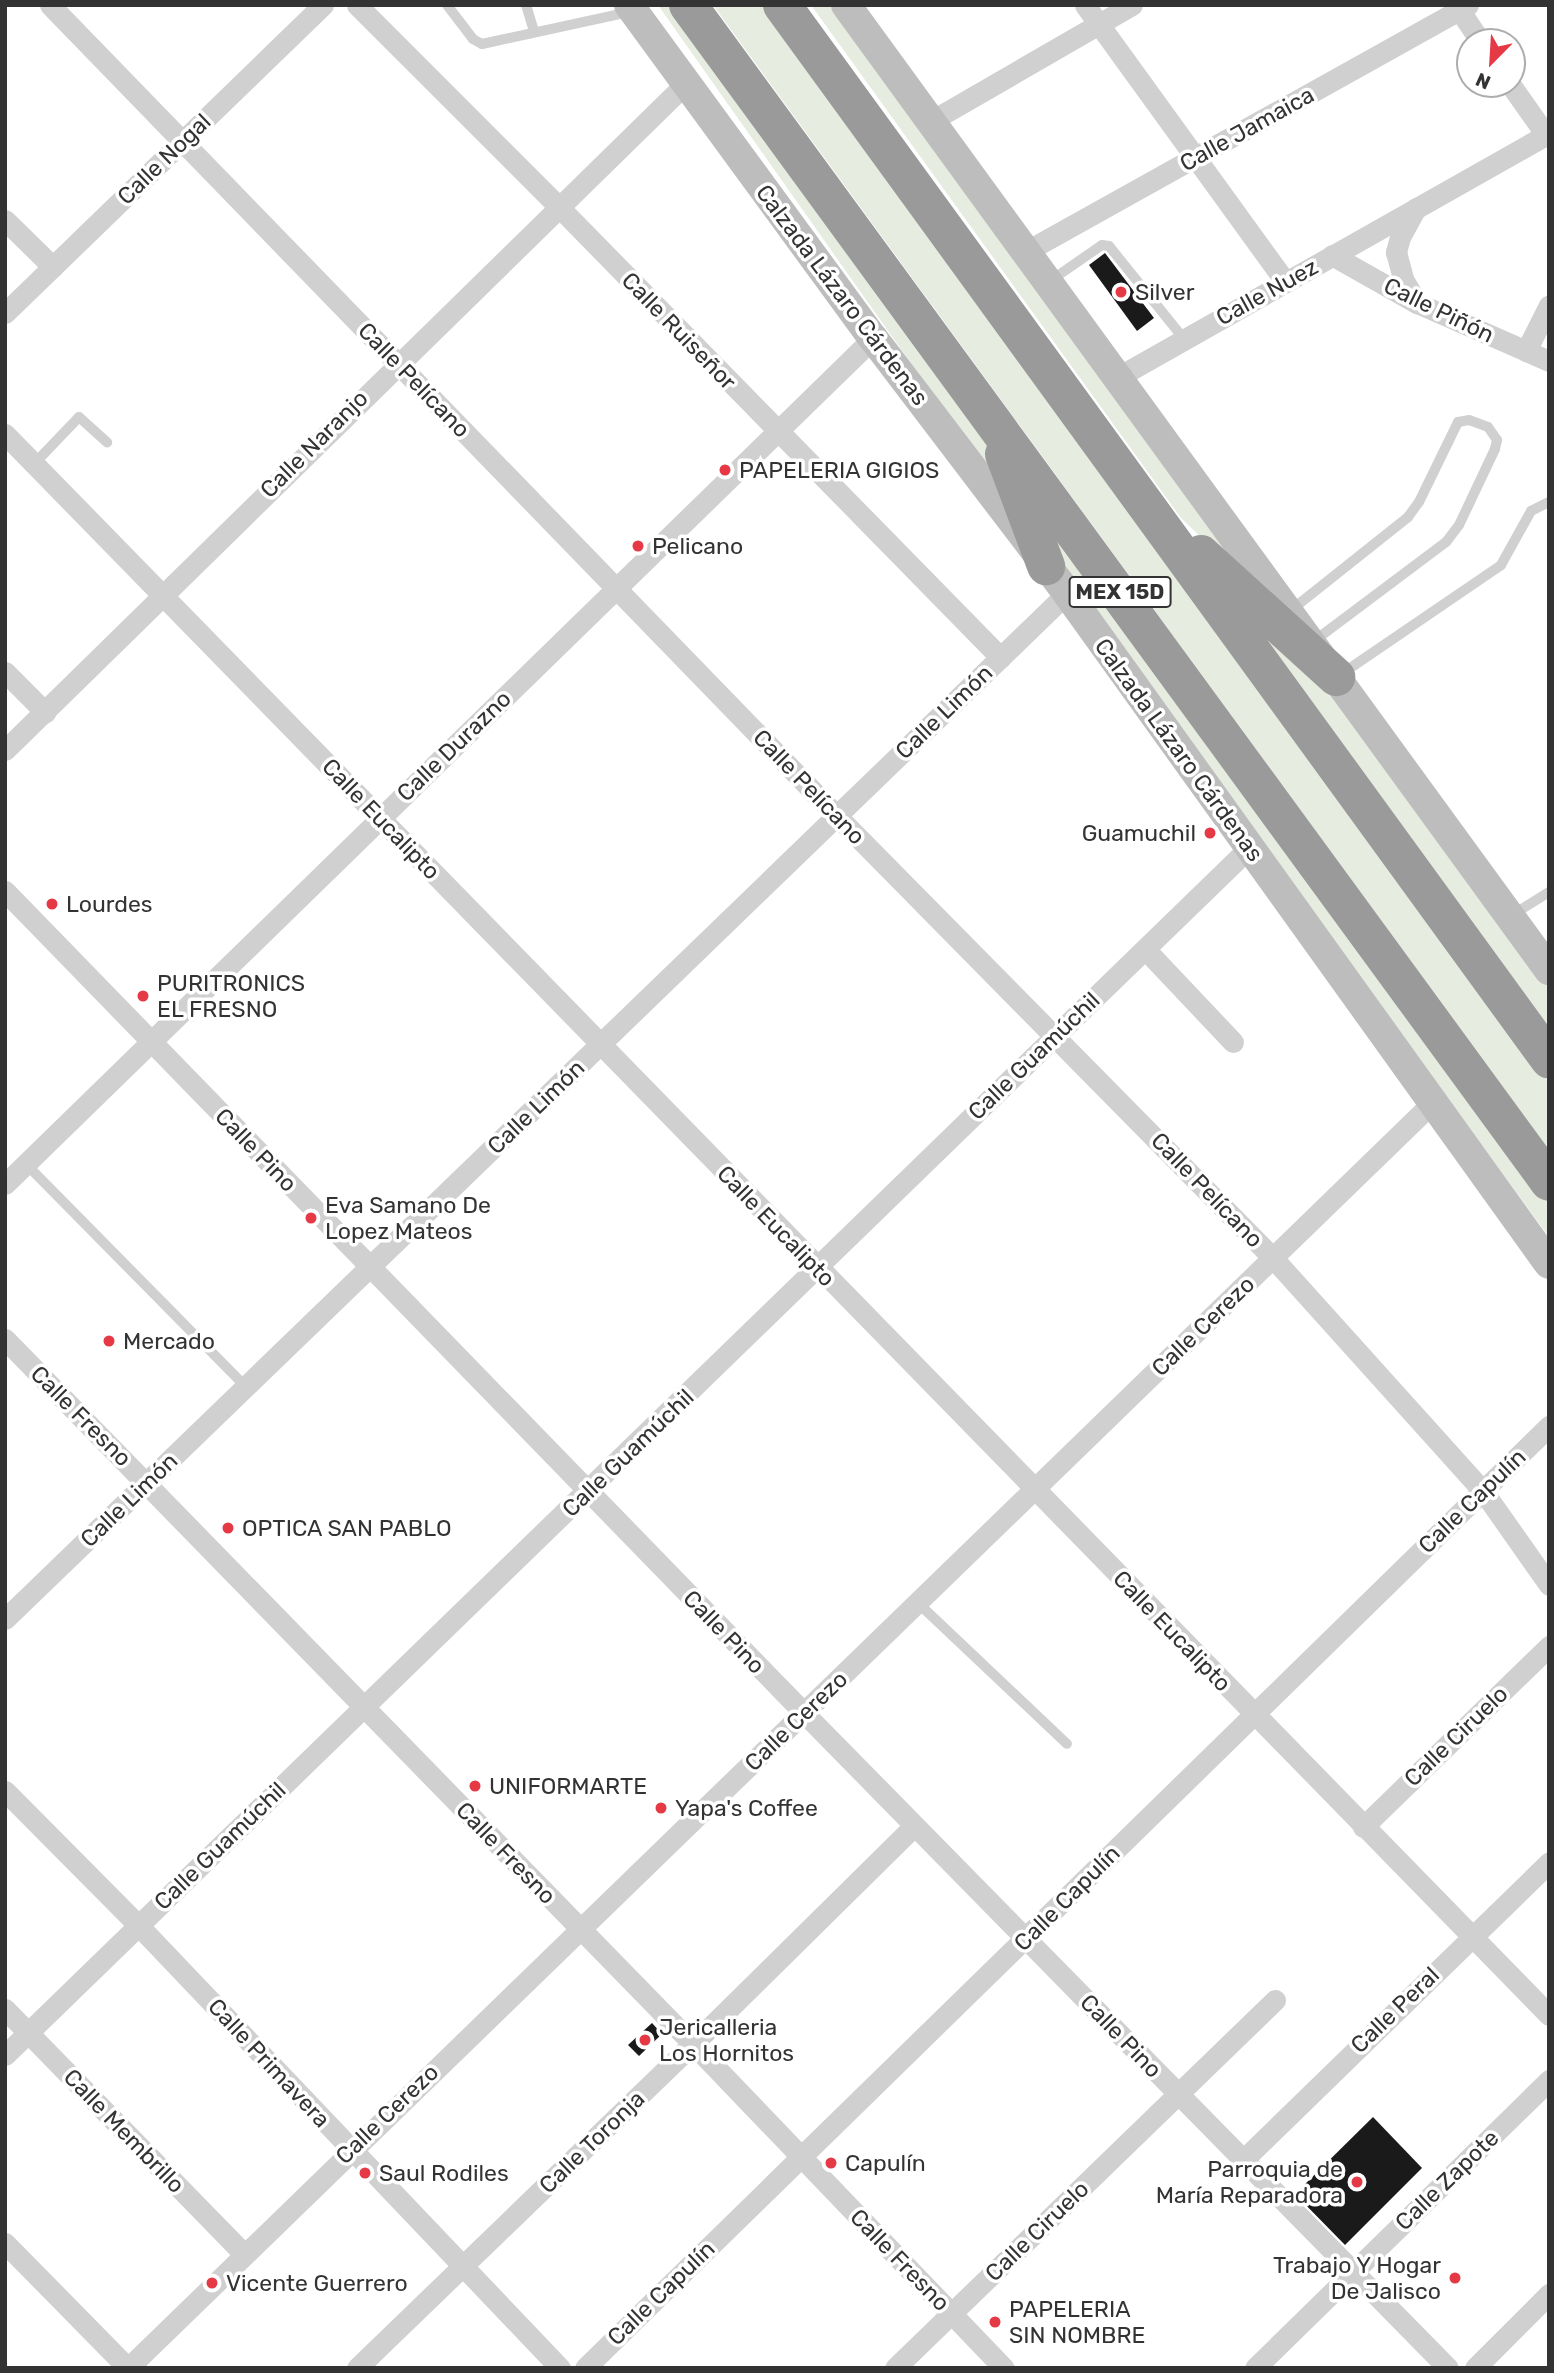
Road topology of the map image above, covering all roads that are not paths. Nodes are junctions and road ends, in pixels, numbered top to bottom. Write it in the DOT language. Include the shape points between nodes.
graph roads {
  1 [pos="50,5"];
  2 [pos="323,5"];
  3 [pos="357,5"];
  4 [pos="447,5"];
  5 [pos="526,5"];
  6 [pos="688,5"];
  7 [pos="782,5"];
  8 [pos="846,5"];
  9 [pos="1085,5"];
  10 [pos="1132,5"];
  11 [pos="1461,7"];
  12 [pos="631,8"];
  13 [pos="1099,24"];
  14 [pos="1473,28"];
  15 [pos="534,32"];
  16 [pos="686,83"];
  17 [pos="1520,98"];
  18 [pos="931,121"];
  19 [pos="1547,134"];
  20 [pos="184,140"];
  21 [pos="1196,158"];
  22 [pos="1417,206"];
  23 [pos="559,207"];
  24 [pos="5,220"];
  25 [pos="1025,252"];
  26 [pos="1332,256"];
  27 [pos="52,267"];
  28 [pos="1285,281"];
  29 [pos="1047,283"];
  30 [pos="1417,303"];
  31 [pos="1549,305"];
  32 [pos="5,313"];
  33 [pos="873,338"];
  34 [pos="1184,339"];
  35 [pos="1526,351"];
  36 [pos="1549,361"];
  37 [pos="397,363"];
  38 [pos="1118,377"];
  39 [pos="987,410"];
  40 [pos="776,430"];
  41 [pos="5,434"];
  42 [pos="107,442"];
  43 [pos="34,464"];
  44 [pos="1140,497"];
  45 [pos="1549,502"];
  46 [pos="1056,580"];
  47 [pos="617,587"];
  48 [pos="162,595"];
  49 [pos="1289,612"];
  50 [pos="1311,642"];
  51 [pos="1001,659"];
  52 [pos="5,671"];
  53 [pos="1336,677"];
  54 [pos="45,712"];
  55 [pos="5,750"];
  56 [pos="836,815"];
  57 [pos="380,818"];
  58 [pos="1249,848"];
  59 [pos="5,891"];
  60 [pos="1548,895"];
  61 [pos="1510,916"];
  62 [pos="1144,949"];
  63 [pos="1549,970"];
  64 [pos="1055,1035"];
  65 [pos="152,1042"];
  66 [pos="1233,1042"];
  67 [pos="600,1045"];
  68 [pos="1549,1059"];
  69 [pos="1433,1102"];
  70 [pos="26,1164"];
  71 [pos="1549,1182"];
  72 [pos="5,1184"];
  73 [pos="1273,1258"];
  74 [pos="1549,1264"];
  75 [pos="371,1268"];
  76 [pos="817,1268"];
  77 [pos="5,1339"];
  78 [pos="246,1387"];
  79 [pos="1549,1426"];
  80 [pos="147,1483"];
  81 [pos="1034,1489"];
  82 [pos="1483,1491"];
  83 [pos="588,1492"];
  84 [pos="1549,1585"];
  85 [pos="918,1603"];
  86 [pos="5,1619"];
  87 [pos="1549,1646"];
  88 [pos="364,1706"];
  89 [pos="805,1714"];
  90 [pos="1252,1714"];
  91 [pos="1067,1744"];
  92 [pos="5,1791"];
  93 [pos="914,1826"];
  94 [pos="1363,1827"];
  95 [pos="1549,1862"];
  96 [pos="138,1925"];
  97 [pos="579,1928"];
  98 [pos="1470,1937"];
  99 [pos="1026,1939"];
  100 [pos="1275,2000"];
  101 [pos="5,2009"];
  102 [pos="1549,2015"];
  103 [pos="29,2033"];
  104 [pos="694,2044"];
  105 [pos="5,2055"];
  106 [pos="1549,2080"];
  107 [pos="1178,2094"];
  108 [pos="350,2150"];
  109 [pos="800,2157"];
  110 [pos="1243,2160"];
  111 [pos="5,2243"];
  112 [pos="243,2253"];
  113 [pos="462,2266"];
  114 [pos="1353,2272"];
  115 [pos="1549,2294"];
  116 [pos="951,2314"];
  117 [pos="128,2368"];
  118 [pos="357,2368"];
  119 [pos="559,2368"];
  120 [pos="584,2368"];
  121 [pos="894,2368"];
  122 [pos="1004,2368"];
  123 [pos="1255,2368"];
  124 [pos="1448,2368"];
  125 [pos="1475,2368"];
  1 -- 20 [label="street, Calle Pelícano"];
  2 -- 20 [label="street, Calle Nogal"];
  3 -- 23 [label="street, Calle Ruiseñor"];
  4 -- 15 [label="lane" via="478,44"];
  5 -- 15 [label="lane"];
  6 -- 39 [label="highway, Calzada Lázaro Cárdenas / MEX 15D"];
  7 -- 44 [label="highway, MEX 15D"];
  8 -- 18 [label="main road"];
  9 -- 13 [label="street"];
  10 -- 13 [label="street"];
  11 -- 14 [label="street"];
  11 -- 21 [label="street, Calle Jamaica"];
  12 -- 15 [label="lane"];
  12 -- 16 [label="main road, Calzada Lázaro Cárdenas"];
  13 -- 18 [label="street"];
  13 -- 21 [label="street"];
  16 -- 23 [label="street, Calle Naranjo"];
  16 -- 33 [label="main road, Calzada Lázaro Cárdenas"];
  17 -- 19 [label="street"];
  18 -- 25 [label="main road"];
  19 -- 22 [label="street, Calle Nuez"];
  20 -- 27 [label="street, Calle Nogal"];
  20 -- 37 [label="street, Calle Pelícano"];
  21 -- 25 [label="street, Calle Jamaica"];
  21 -- 28 [label="street"];
  22 -- 26 [label="street, Calle Nuez"];
  22 -- 30 [label="street" via="1396,251 1404,281"];
  23 -- 37 [label="street, Calle Naranjo"];
  23 -- 40 [label="street, Calle Ruiseñor"];
  24 -- 27 [label="street"];
  25 -- 29 [label="main road"];
  26 -- 28 [label="street, Calle Nuez"];
  26 -- 30 [label="street, Calle Piñón"];
  27 -- 32 [label="street, Calle Nogal"];
  28 -- 34 [label="street, Calle Nuez"];
  29 -- 34 [label="lane" via="1102,245 1109,246"];
  29 -- 38 [label="main road"];
  30 -- 35 [label="street, Calle Piñón"];
  31 -- 35 [label="street"];
  33 -- 40 [label="street, Calle Durazno"];
  33 -- 46 [label="main road, Calzada Lázaro Cárdenas"];
  34 -- 38 [label="street, Calle Nuez"];
  35 -- 36 [label="street, Calle Piñón"];
  37 -- 47 [label="street, Calle Pelícano"];
  37 -- 48 [label="street, Calle Naranjo"];
  38 -- 49 [label="main road"];
  39 -- 46 [label="highway"];
  39 -- 71 [label="highway, Calzada Lázaro Cárdenas / MEX 15D"];
  40 -- 47 [label="street, Calle Durazno"];
  40 -- 51 [label="street, Calle Ruiseñor"];
  41 -- 43 [label="street, Calle Eucalipto"];
  42 -- 43 [label="lane" via="79,417"];
  43 -- 48 [label="street, Calle Eucalipto"];
  44 -- 53 [label="highway"];
  44 -- 68 [label="highway, MEX 15D"];
  45 -- 53 [label="lane" via="1531,511 1501,565"];
  46 -- 51 [label="street, Calle Limón"];
  46 -- 58 [label="main road, Calzada Lázaro Cárdenas"];
  47 -- 56 [label="street, Calle Pelícano"];
  47 -- 57 [label="street, Calle Durazno"];
  48 -- 54 [label="street, Calle Naranjo"];
  48 -- 57 [label="street, Calle Eucalipto"];
  49 -- 50 [label="main road"];
  49 -- 50 [label="lane" via="1408,517 1458,422 1479,422 1492,431 1495,449 1459,525 1446,542"];
  50 -- 53 [label="main road"];
  51 -- 56 [label="street, Calle Limón"];
  52 -- 54 [label="street"];
  53 -- 61 [label="main road"];
  54 -- 55 [label="street, Calle Naranjo"];
  56 -- 64 [label="street, Calle Pelícano"];
  56 -- 67 [label="street, Calle Limón"];
  57 -- 65 [label="street, Calle Durazno"];
  57 -- 67 [label="street, Calle Eucalipto"];
  58 -- 62 [label="street, Calle Guamúchil"];
  58 -- 69 [label="main road, Calzada Lázaro Cárdenas"];
  59 -- 65 [label="street, Calle Pino"];
  60 -- 61 [label="lane"];
  61 -- 63 [label="main road"];
  62 -- 64 [label="street, Calle Guamúchil"];
  62 -- 66 [label="street"];
  64 -- 73 [label="street, Calle Pelícano"];
  64 -- 76 [label="street, Calle Guamúchil"];
  65 -- 70 [label="street, Calle Durazno"];
  65 -- 75 [label="street, Calle Pino"];
  67 -- 75 [label="street, Calle Limón"];
  67 -- 76 [label="street, Calle Eucalipto"];
  69 -- 73 [label="street, Calle Cerezo"];
  69 -- 74 [label="main road, Calzada Lázaro Cárdenas"];
  70 -- 72 [label="street, Calle Durazno"];
  70 -- 78 [label="lane"];
  73 -- 81 [label="street, Calle Cerezo"];
  73 -- 82 [label="street, Calle Pelícano"];
  75 -- 78 [label="street, Calle Limón"];
  75 -- 83 [label="street, Calle Pino"];
  76 -- 81 [label="street, Calle Eucalipto"];
  76 -- 83 [label="street, Calle Guamúchil"];
  77 -- 80 [label="street, Calle Fresno"];
  78 -- 80 [label="street, Calle Limón"];
  79 -- 82 [label="street, Calle Capulín"];
  80 -- 86 [label="street, Calle Limón"];
  80 -- 88 [label="street, Calle Fresno"];
  81 -- 85 [label="street, Calle Cerezo"];
  81 -- 90 [label="street, Calle Eucalipto"];
  82 -- 84 [label="street, Calle Pelícano"];
  82 -- 90 [label="street, Calle Capulín"];
  83 -- 88 [label="street, Calle Guamúchil"];
  83 -- 89 [label="street, Calle Pino"];
  85 -- 89 [label="street, Calle Cerezo"];
  85 -- 91 [label="lane"];
  87 -- 94 [label="street, Calle Ciruelo"];
  88 -- 96 [label="street, Calle Guamúchil"];
  88 -- 97 [label="street, Calle Fresno"];
  89 -- 93 [label="street, Calle Pino"];
  89 -- 97 [label="street, Calle Cerezo"];
  90 -- 94 [label="street, Calle Eucalipto"];
  90 -- 99 [label="street, Calle Capulín"];
  92 -- 96 [label="street, Calle Primavera"];
  93 -- 99 [label="street, Calle Pino"];
  93 -- 104 [label="street, Calle Toronja"];
  94 -- 98 [label="street, Calle Eucalipto"];
  95 -- 98 [label="street, Calle Peral"];
  96 -- 103 [label="street, Calle Guamúchil"];
  96 -- 108 [label="street, Calle Primavera"];
  97 -- 104 [label="street, Calle Fresno"];
  97 -- 108 [label="street, Calle Cerezo"];
  98 -- 102 [label="street, Calle Eucalipto"];
  98 -- 110 [label="street, Calle Peral"];
  99 -- 107 [label="street, Calle Pino"];
  99 -- 109 [label="street, Calle Capulín"];
  100 -- 107 [label="street, Calle Ciruelo"];
  101 -- 103 [label="street, Calle Membrillo"];
  103 -- 105 [label="street, Calle Guamúchil"];
  103 -- 112 [label="street, Calle Membrillo"];
  104 -- 109 [label="street, Calle Fresno"];
  104 -- 113 [label="street, Calle Toronja"];
  106 -- 114 [label="street, Calle Zapote"];
  107 -- 110 [label="street, Calle Pino"];
  107 -- 116 [label="street, Calle Ciruelo"];
  108 -- 112 [label="street, Calle Cerezo"];
  108 -- 113 [label="street, Calle Primavera"];
  109 -- 116 [label="street, Calle Fresno"];
  109 -- 120 [label="street, Calle Capulín"];
  110 -- 114 [label="street, Calle Pino"];
  111 -- 117 [label="street"];
  112 -- 117 [label="street, Calle Cerezo"];
  113 -- 118 [label="street, Calle Toronja"];
  113 -- 119 [label="street, Calle Primavera"];
  114 -- 123 [label="street, Calle Zapote"];
  114 -- 124 [label="street, Calle Pino"];
  115 -- 125 [label="street"];
  116 -- 121 [label="street, Calle Ciruelo"];
  116 -- 122 [label="street, Calle Fresno"];
}
